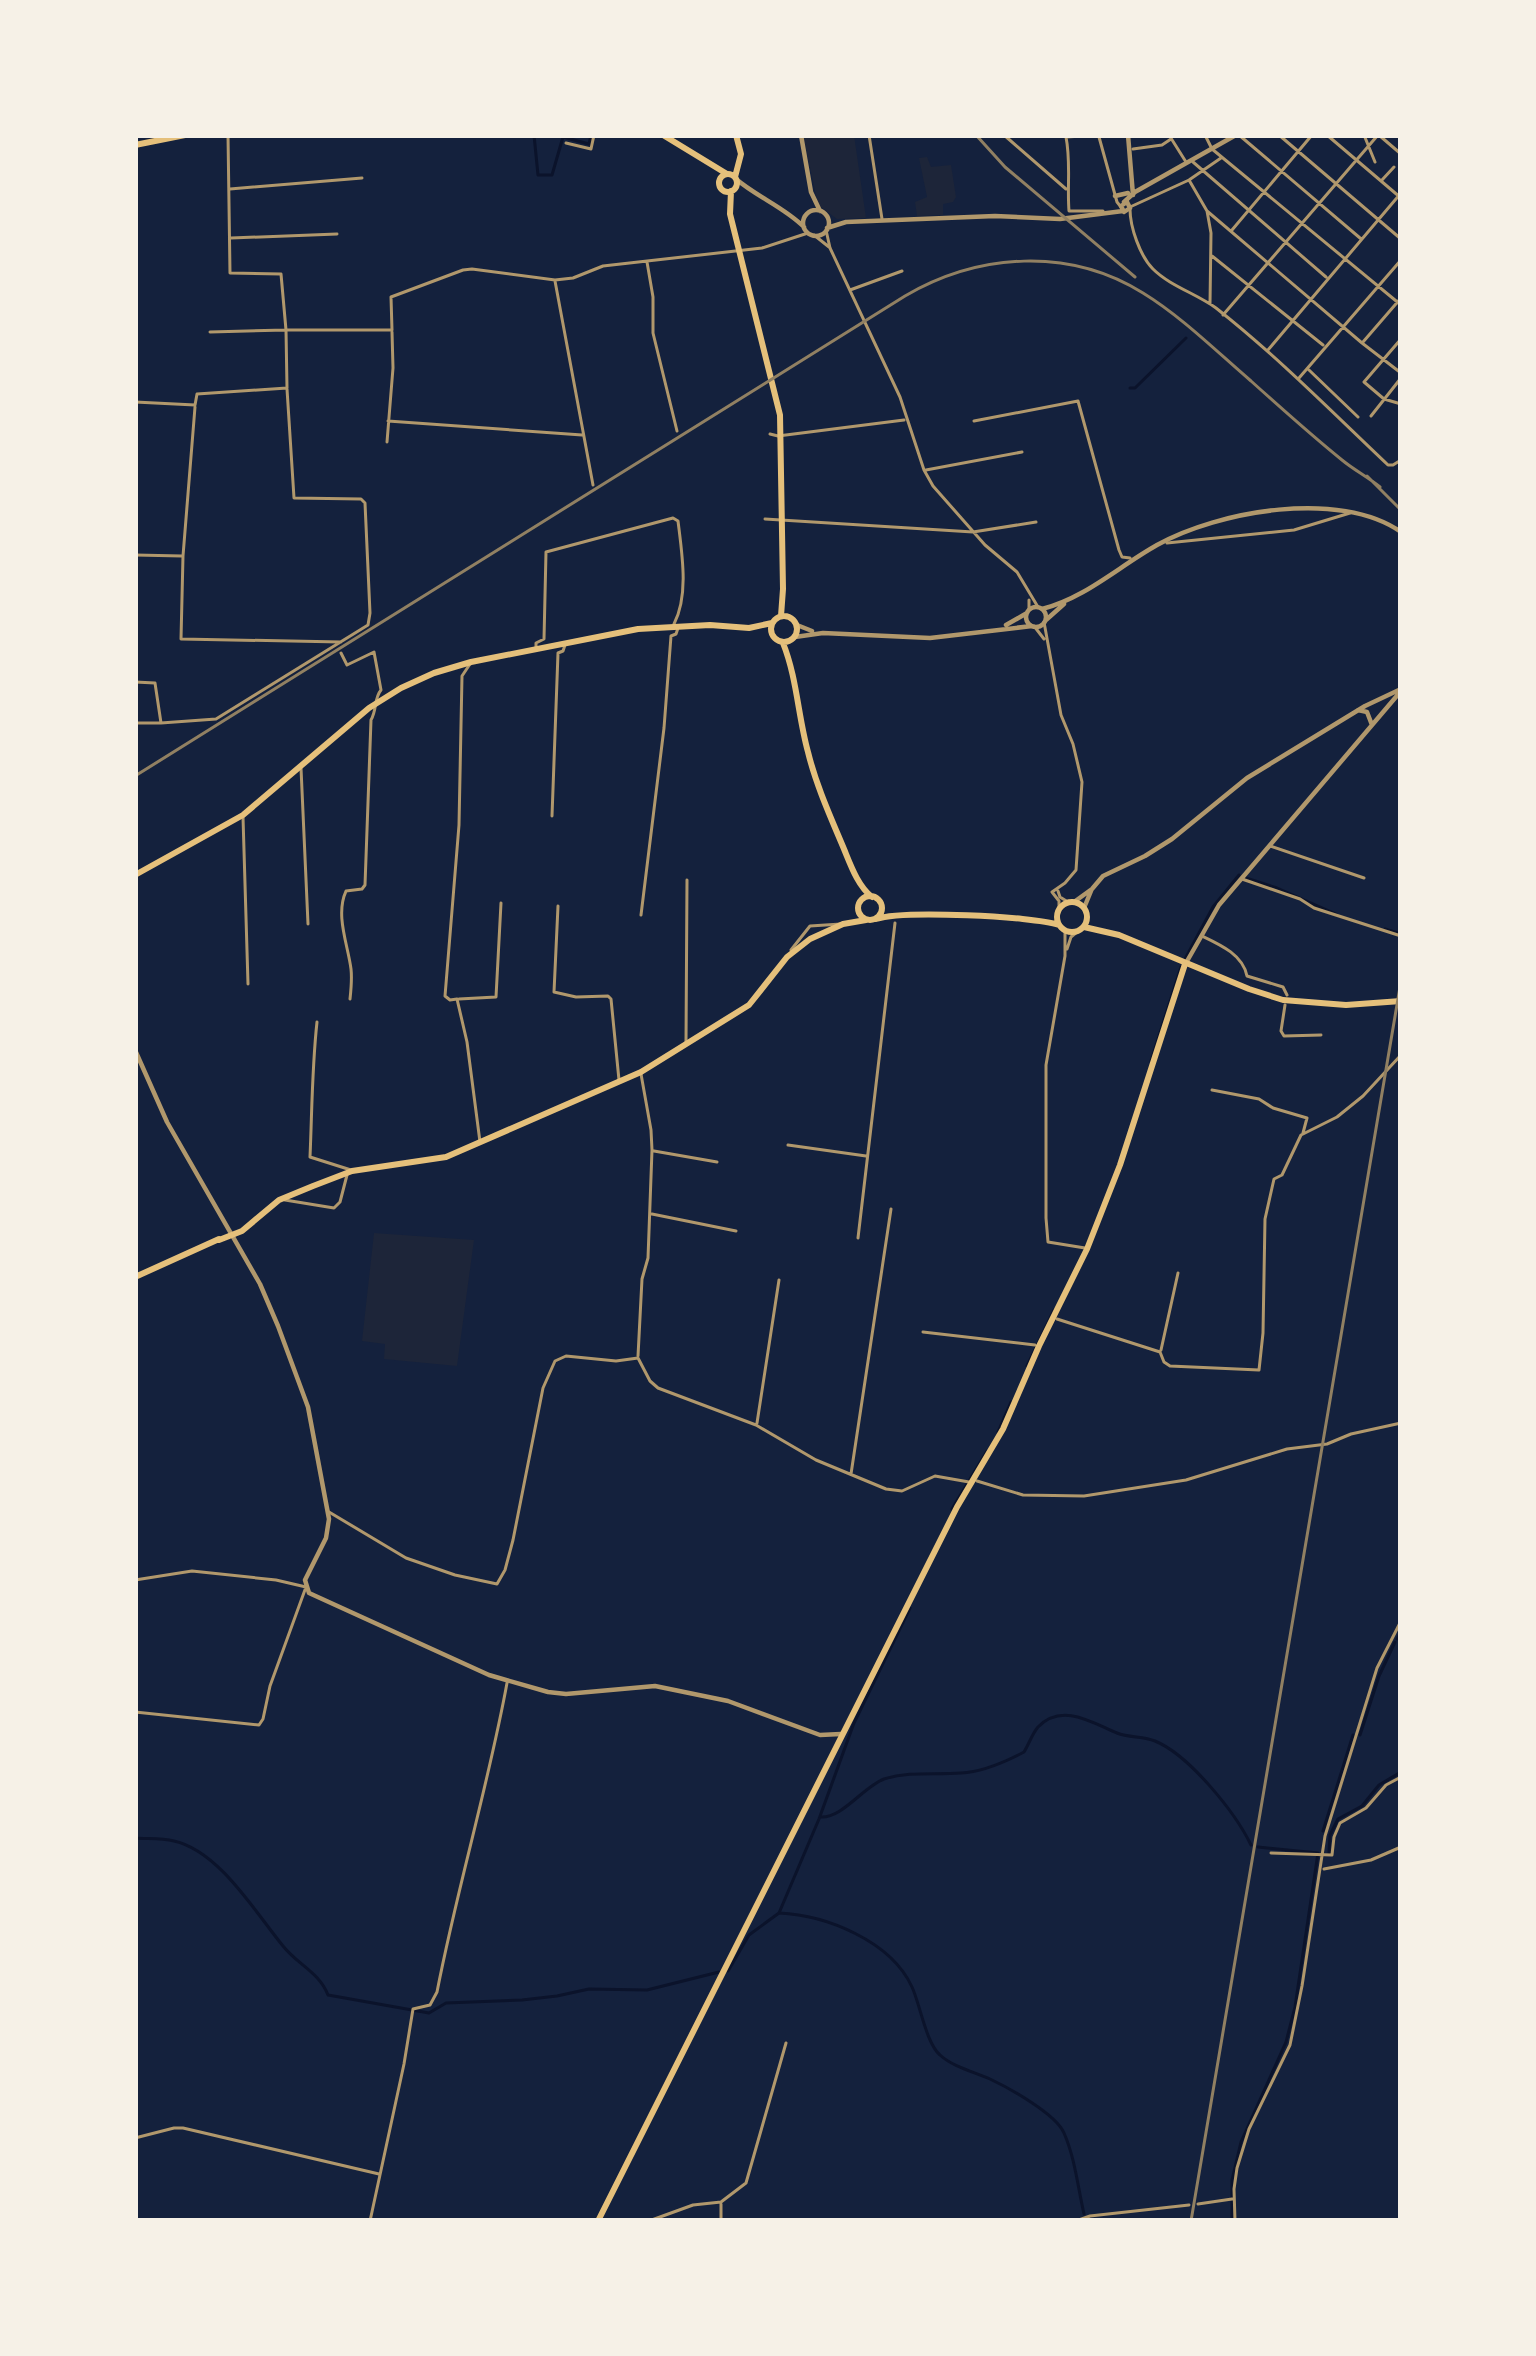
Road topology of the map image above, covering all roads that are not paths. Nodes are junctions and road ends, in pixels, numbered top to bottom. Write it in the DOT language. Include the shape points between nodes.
graph roads {
  1 [pos="185,135"];
  2 [pos="228,135"];
  3 [pos="594,135"];
  4 [pos="663,135"];
  5 [pos="736,135"];
  6 [pos="801,135"];
  7 [pos="868,135"];
  8 [pos="1004,135"];
  9 [pos="1099,135"];
  10 [pos="1128,135"];
  11 [pos="1204,135"];
  12 [pos="1238,135"];
  13 [pos="1279,135"];
  14 [pos="1312,135"];
  15 [pos="1327,135"];
  16 [pos="1364,135"];
  17 [pos="1379,135"];
  18 [pos="1066,137"];
  19 [pos="1170,137"];
  20 [pos="566,143"];
  21 [pos="135,145"];
  22 [pos="1368,146"];
  23 [pos="1398,147"];
  24 [pos="1212,148"];
  25 [pos="1129,149"];
  26 [pos="1298,152"];
  27 [pos="1401,154"];
  28 [pos="1222,157"];
  29 [pos="1357,160"];
  30 [pos="703,162"];
  31 [pos="1189,162"];
  32 [pos="1375,162"];
  33 [pos="1394,167"];
  34 [pos="1202,171"];
  35 [pos="1281,172"];
  36 [pos="732,176"];
  37 [pos="362,178"];
  38 [pos="1189,180"];
  39 [pos="1381,182"];
  40 [pos="1337,184"];
  41 [pos="719,186"];
  42 [pos="229,189"];
  43 [pos="733,190"];
  44 [pos="1067,190"];
  45 [pos="749,191"];
  46 [pos="1264,192"];
  47 [pos="811,193"];
  48 [pos="1115,196"];
  49 [pos="1400,196"];
  50 [pos="1318,204"];
  51 [pos="1127,205"];
  52 [pos="1249,210"];
  53 [pos="1105,212"];
  54 [pos="1207,212"];
  55 [pos="808,213"];
  56 [pos="730,214"];
  57 [pos="824,214"];
  58 [pos="792,215"];
  59 [pos="1378,219"];
  60 [pos="882,221"];
  61 [pos="846,222"];
  62 [pos="1302,223"];
  63 [pos="827,229"];
  64 [pos="1231,231"];
  65 [pos="809,232"];
  66 [pos="337,234"];
  67 [pos="230,238"];
  68 [pos="1361,239"];
  69 [pos="1401,239"];
  70 [pos="1286,242"];
  71 [pos="830,248"];
  72 [pos="1212,256"];
  73 [pos="1345,259"];
  74 [pos="647,260"];
  75 [pos="1401,260"];
  76 [pos="1268,263"];
  77 [pos="902,271"];
  78 [pos="1329,279"];
  79 [pos="555,280"];
  80 [pos="1248,286"];
  81 [pos="1379,286"];
  82 [pos="849,290"];
  83 [pos="1311,300"];
  84 [pos="1210,301"];
  85 [pos="1400,301"];
  86 [pos="1223,314"];
  87 [pos="1292,320"];
  88 [pos="1343,327"];
  89 [pos="286,330"];
  90 [pos="392,330"];
  91 [pos="210,332"];
  92 [pos="1401,339"];
  93 [pos="1362,343"];
  94 [pos="1325,348"];
  95 [pos="1266,352"];
  96 [pos="1384,360"];
  97 [pos="1307,369"];
  98 [pos="1401,375"];
  99 [pos="1298,380"];
  100 [pos="286,388"];
  101 [pos="1384,399"];
  102 [pos="135,402"];
  103 [pos="1401,404"];
  104 [pos="195,405"];
  105 [pos="1371,416"];
  106 [pos="1358,417"];
  107 [pos="906,420"];
  108 [pos="388,421"];
  109 [pos="974,421"];
  110 [pos="677,430"];
  111 [pos="770,434"];
  112 [pos="583,435"];
  113 [pos="387,442"];
  114 [pos="1022,452"];
  115 [pos="1401,460"];
  116 [pos="924,470"];
  117 [pos="593,485"];
  118 [pos="1350,514"];
  119 [pos="765,519"];
  120 [pos="1036,522"];
  121 [pos="973,532"];
  122 [pos="1401,532"];
  123 [pos="1159,544"];
  124 [pos="135,554"];
  125 [pos="183,556"];
  126 [pos="1130,558"];
  127 [pos="783,589"];
  128 [pos="1027,592"];
  129 [pos="1068,600"];
  130 [pos="1040,608"];
  131 [pos="1028,611"];
  132 [pos="781,616"];
  133 [pos="791,617"];
  134 [pos="1044,621"];
  135 [pos="772,623"];
  136 [pos="797,625"];
  137 [pos="676,626"];
  138 [pos="1033,626"];
  139 [pos="749,628"];
  140 [pos="1001,628"];
  141 [pos="823,633"];
  142 [pos="772,635"];
  143 [pos="795,638"];
  144 [pos="341,642"];
  145 [pos="565,643"];
  146 [pos="783,643"];
  147 [pos="1046,644"];
  148 [pos="536,650"];
  149 [pos="341,653"];
  150 [pos="471,662"];
  151 [pos="791,665"];
  152 [pos="135,682"];
  153 [pos="1401,690"];
  154 [pos="376,703"];
  155 [pos="1365,706"];
  156 [pos="1358,710"];
  157 [pos="1386,710"];
  158 [pos="135,723"];
  159 [pos="161,723"];
  160 [pos="1372,725"];
  161 [pos="301,766"];
  162 [pos="243,815"];
  163 [pos="552,816"];
  164 [pos="1268,845"];
  165 [pos="135,875"];
  166 [pos="856,876"];
  167 [pos="1364,878"];
  168 [pos="1240,879"];
  169 [pos="687,880"];
  170 [pos="1058,887"];
  171 [pos="1092,889"];
  172 [pos="872,897"];
  173 [pos="1071,902"];
  174 [pos="501,903"];
  175 [pos="859,905"];
  176 [pos="882,905"];
  177 [pos="558,906"];
  178 [pos="1059,910"];
  179 [pos="1085,911"];
  180 [pos="902,915"];
  181 [pos="641,916"];
  182 [pos="876,919"];
  183 [pos="1030,919"];
  184 [pos="866,920"];
  185 [pos="895,923"];
  186 [pos="308,924"];
  187 [pos="843,924"];
  188 [pos="1062,928"];
  189 [pos="1081,929"];
  190 [pos="1119,935"];
  191 [pos="1200,935"];
  192 [pos="1401,936"];
  193 [pos="1065,956"];
  194 [pos="1185,964"];
  195 [pos="248,984"];
  196 [pos="1288,995"];
  197 [pos="350,999"];
  198 [pos="457,999"];
  199 [pos="1401,1001"];
  200 [pos="1285,1005"];
  201 [pos="317,1022"];
  202 [pos="1321,1035"];
  203 [pos="686,1045"];
  204 [pos="135,1050"];
  205 [pos="1401,1055"];
  206 [pos="641,1072"];
  207 [pos="619,1082"];
  208 [pos="1212,1090"];
  209 [pos="1305,1134"];
  210 [pos="481,1143"];
  211 [pos="788,1145"];
  212 [pos="652,1150"];
  213 [pos="868,1156"];
  214 [pos="717,1162"];
  215 [pos="350,1172"];
  216 [pos="279,1200"];
  217 [pos="891,1209"];
  218 [pos="650,1214"];
  219 [pos="736,1231"];
  220 [pos="231,1234"];
  221 [pos="858,1238"];
  222 [pos="1084,1248"];
  223 [pos="1178,1273"];
  224 [pos="135,1276"];
  225 [pos="779,1280"];
  226 [pos="1053,1318"];
  227 [pos="923,1332"];
  228 [pos="1036,1345"];
  229 [pos="1160,1352"];
  230 [pos="638,1358"];
  231 [pos="1401,1423"];
  232 [pos="756,1425"];
  233 [pos="851,1475"];
  234 [pos="969,1481"];
  235 [pos="329,1512"];
  236 [pos="135,1580"];
  237 [pos="306,1587"];
  238 [pos="1401,1621"];
  239 [pos="507,1682"];
  240 [pos="135,1712"];
  241 [pos="845,1732"];
  242 [pos="829,1739"];
  243 [pos="840,1742"];
  244 [pos="832,1758"];
  245 [pos="1401,1777"];
  246 [pos="1401,1847"];
  247 [pos="1271,1853"];
  248 [pos="1320,1856"];
  249 [pos="1322,1869"];
  250 [pos="786,2043"];
  251 [pos="135,2138"];
  252 [pos="380,2174"];
  253 [pos="1231,2199"];
  254 [pos="721,2202"];
  255 [pos="1198,2204"];
  256 [pos="1190,2205"];
  257 [pos="370,2221"];
  258 [pos="598,2221"];
  259 [pos="649,2221"];
  260 [pos="721,2221"];
  261 [pos="1076,2221"];
  262 [pos="1235,2221"];
  1 -- 21 [label="main road"];
  2 -- 42 [label="street"];
  3 -- 20 [label="street" via="591,149"];
  4 -- 30 [label="main road"];
  5 -- 36 [label="main road" via="741,154"];
  6 -- 47 [label="street"];
  7 -- 60 [label="street"];
  8 -- 44 [label="street"];
  9 -- 18 [label="street"];
  9 -- 48 [label="street"];
  10 -- 25 [label="street"];
  11 -- 24 [label="street"];
  12 -- 24 [label="street"];
  12 -- 35 [label="street"];
  13 -- 26 [label="street"];
  14 -- 26 [label="street"];
  15 -- 29 [label="street"];
  16 -- 22 [label="street"];
  17 -- 22 [label="street"];
  17 -- 23 [label="street"];
  18 -- 44 [label="street"];
  19 -- 25 [label="street"];
  19 -- 31 [label="street"];
  22 -- 29 [label="street"];
  22 -- 32 [label="street"];
  23 -- 27 [label="street"];
  24 -- 28 [label="street"];
  24 -- 31 [label="street"];
  25 -- 51 [label="street"];
  26 -- 35 [label="street"];
  26 -- 40 [label="street"];
  28 -- 34 [label="street"];
  28 -- 46 [label="street"];
  29 -- 39 [label="street"];
  29 -- 40 [label="street"];
  30 -- 36 [label="main road"];
  30 -- 41 [label="main road"];
  31 -- 34 [label="street"];
  31 -- 51 [label="street"];
  33 -- 39 [label="street"];
  34 -- 38 [label="street"];
  34 -- 52 [label="street"];
  35 -- 46 [label="street"];
  35 -- 50 [label="street"];
  36 -- 41 [label="main road"];
  36 -- 43 [label="main road"];
  36 -- 45 [label="street"];
  37 -- 42 [label="street"];
  38 -- 51 [label="street"];
  38 -- 54 [label="street"];
  39 -- 49 [label="street"];
  40 -- 50 [label="street"];
  40 -- 59 [label="street"];
  41 -- 43 [label="main road"];
  41 -- 56 [label="main road"];
  42 -- 67 [label="street"];
  43 -- 45 [label="street"];
  43 -- 56 [label="main road"];
  44 -- 53 [label="street" via="1069,211"];
  45 -- 58 [label="street"];
  46 -- 52 [label="street"];
  46 -- 62 [label="street"];
  47 -- 55 [label="street"];
  47 -- 57 [label="street"];
  48 -- 51 [label="street"];
  48 -- 51 [label="street"];
  49 -- 59 [label="street"];
  50 -- 62 [label="street"];
  50 -- 68 [label="street"];
  51 -- 53 [label="street"];
  51 -- 84 [label="street" via="1149,265"];
  52 -- 64 [label="street"];
  52 -- 70 [label="street"];
  53 -- 60 [label="street"];
  54 -- 64 [label="street"];
  54 -- 72 [label="street"];
  55 -- 57 [label="street"];
  55 -- 58 [label="street"];
  55 -- 65 [label="street"];
  56 -- 127 [label="main road" via="781,429"];
  57 -- 61 [label="street"];
  57 -- 63 [label="street"];
  58 -- 65 [label="street"];
  59 -- 68 [label="street"];
  59 -- 69 [label="street"];
  60 -- 61 [label="street"];
  61 -- 63 [label="street"];
  62 -- 70 [label="street"];
  62 -- 73 [label="street"];
  63 -- 65 [label="street"];
  63 -- 71 [label="street"];
  64 -- 76 [label="street"];
  65 -- 71 [label="street"];
  65 -- 74 [label="street" via="762,248"];
  66 -- 67 [label="street"];
  67 -- 89 [label="street" via="230,273 281,274"];
  68 -- 73 [label="street"];
  70 -- 76 [label="street"];
  70 -- 78 [label="street"];
  71 -- 82 [label="street"];
  72 -- 80 [label="street"];
  72 -- 84 [label="street"];
  73 -- 78 [label="street"];
  73 -- 81 [label="street"];
  74 -- 79 [label="street"];
  74 -- 110 [label="street" via="653,333"];
  75 -- 81 [label="street"];
  76 -- 80 [label="street"];
  76 -- 83 [label="street"];
  77 -- 82 [label="street"];
  78 -- 83 [label="street"];
  79 -- 90 [label="street" via="463,270 392,297"];
  79 -- 112 [label="street"];
  80 -- 86 [label="street"];
  80 -- 87 [label="street"];
  81 -- 85 [label="street"];
  81 -- 88 [label="street"];
  82 -- 107 [label="street"];
  83 -- 87 [label="street"];
  83 -- 88 [label="street"];
  84 -- 86 [label="street"];
  85 -- 93 [label="street"];
  86 -- 95 [label="street"];
  87 -- 94 [label="street"];
  87 -- 95 [label="street"];
  88 -- 93 [label="street"];
  88 -- 94 [label="street"];
  89 -- 90 [label="street"];
  89 -- 91 [label="street"];
  89 -- 100 [label="street"];
  90 -- 108 [label="street"];
  92 -- 96 [label="street"];
  93 -- 96 [label="street"];
  94 -- 97 [label="street"];
  95 -- 99 [label="street"];
  96 -- 98 [label="street"];
  96 -- 101 [label="street" via="1364,382"];
  97 -- 99 [label="street"];
  97 -- 106 [label="street"];
  98 -- 101 [label="street"];
  99 -- 115 [label="street" via="1388,465"];
  100 -- 104 [label="street" via="197,394"];
  100 -- 144 [label="street" via="294,498 365,502 368,625"];
  101 -- 103 [label="street"];
  101 -- 105 [label="street"];
  102 -- 104 [label="street"];
  104 -- 125 [label="street"];
  107 -- 111 [label="street"];
  107 -- 116 [label="street"];
  108 -- 112 [label="street"];
  108 -- 113 [label="street"];
  109 -- 126 [label="street" via="1078,401 1119,550"];
  112 -- 117 [label="street"];
  114 -- 116 [label="street"];
  116 -- 121 [label="street"];
  118 -- 122 [label="street"];
  118 -- 123 [label="street" via="1294,530"];
  118 -- 123 [label="street" via="1237,515"];
  119 -- 121 [label="street"];
  120 -- 121 [label="street"];
  121 -- 128 [label="street"];
  123 -- 129 [label="street"];
  124 -- 125 [label="street"];
  125 -- 144 [label="street" via="181,639"];
  127 -- 132 [label="main road"];
  127 -- 133 [label="main road"];
  128 -- 130 [label="street"];
  128 -- 131 [label="street"];
  129 -- 130 [label="street"];
  129 -- 134 [label="street"];
  130 -- 131 [label="street"];
  130 -- 134 [label="street"];
  131 -- 138 [label="street"];
  131 -- 140 [label="street"];
  132 -- 133 [label="main road"];
  132 -- 135 [label="main road"];
  133 -- 136 [label="main road"];
  134 -- 138 [label="street"];
  134 -- 147 [label="street"];
  135 -- 139 [label="main road"];
  135 -- 142 [label="main road"];
  136 -- 141 [label="street"];
  136 -- 143 [label="main road"];
  137 -- 139 [label="main road"];
  137 -- 145 [label="main road"];
  137 -- 148 [label="street" via="683,581 674,518 546,552 544,639"];
  137 -- 181 [label="street"];
  138 -- 140 [label="street"];
  138 -- 147 [label="street"];
  139 -- 142 [label="main road"];
  140 -- 141 [label="street" via="930,638"];
  141 -- 143 [label="street"];
  142 -- 146 [label="main road"];
  143 -- 146 [label="main road"];
  143 -- 151 [label="main road"];
  144 -- 159 [label="street" via="217,719"];
  145 -- 148 [label="main road"];
  145 -- 163 [label="street" via="558,653"];
  146 -- 151 [label="main road"];
  147 -- 170 [label="street" via="1082,782 1076,870"];
  148 -- 150 [label="main road"];
  149 -- 154 [label="street" via="347,665 374,652"];
  150 -- 154 [label="main road"];
  150 -- 198 [label="street" via="462,676 445,996"];
  151 -- 166 [label="main road" via="808,753"];
  152 -- 159 [label="street" via="155,682"];
  153 -- 155 [label="street"];
  153 -- 157 [label="street"];
  154 -- 161 [label="main road"];
  154 -- 197 [label="street" via="365,884 342,900"];
  155 -- 156 [label="street"];
  155 -- 157 [label="street"];
  156 -- 160 [label="street"];
  156 -- 171 [label="street"];
  157 -- 160 [label="street"];
  158 -- 159 [label="street"];
  160 -- 164 [label="street"];
  161 -- 162 [label="main road"];
  161 -- 186 [label="street"];
  162 -- 165 [label="main road"];
  162 -- 195 [label="street"];
  164 -- 167 [label="street"];
  164 -- 168 [label="street"];
  166 -- 172 [label="main road"];
  166 -- 175 [label="main road"];
  168 -- 191 [label="street"];
  168 -- 192 [label="street"];
  169 -- 203 [label="street"];
  170 -- 173 [label="street"];
  170 -- 178 [label="street" via="1052,892"];
  171 -- 173 [label="street"];
  171 -- 179 [label="street"];
  172 -- 175 [label="main road"];
  172 -- 176 [label="main road"];
  173 -- 178 [label="main road"];
  173 -- 179 [label="main road"];
  174 -- 198 [label="street" via="496,997"];
  175 -- 184 [label="main road"];
  175 -- 187 [label="main road"];
  176 -- 180 [label="main road"];
  176 -- 182 [label="main road"];
  177 -- 207 [label="street" via="554,992 611,999"];
  178 -- 183 [label="main road"];
  178 -- 188 [label="main road"];
  179 -- 189 [label="main road"];
  179 -- 190 [label="main road"];
  180 -- 182 [label="main road"];
  180 -- 183 [label="main road"];
  182 -- 184 [label="main road"];
  183 -- 188 [label="main road"];
  184 -- 187 [label="main road"];
  185 -- 213 [label="street"];
  187 -- 203 [label="main road" via="810,939 749,1005"];
  188 -- 189 [label="main road"];
  188 -- 193 [label="street"];
  189 -- 190 [label="main road"];
  189 -- 193 [label="street"];
  190 -- 199 [label="main road" via="1283,1000"];
  191 -- 194 [label="street"];
  191 -- 196 [label="street" via="1232,951 1247,976"];
  193 -- 222 [label="street" via="1046,1065 1046,1219 1048,1242"];
  194 -- 222 [label="main road" via="1120,1165"];
  198 -- 210 [label="street"];
  200 -- 202 [label="street" via="1284,1036"];
  201 -- 215 [label="street" via="310,1157"];
  203 -- 206 [label="main road"];
  204 -- 220 [label="street"];
  205 -- 209 [label="street" via="1363,1096"];
  206 -- 207 [label="main road"];
  206 -- 212 [label="street"];
  207 -- 210 [label="main road"];
  208 -- 209 [label="street" via="1307,1118"];
  209 -- 229 [label="street" via="1274,1179 1266,1207 1259,1370 1170,1366"];
  210 -- 215 [label="main road" via="427,1162"];
  211 -- 213 [label="street"];
  212 -- 214 [label="street"];
  212 -- 218 [label="street"];
  213 -- 221 [label="street"];
  215 -- 216 [label="main road"];
  215 -- 216 [label="street" via="334,1208"];
  216 -- 220 [label="main road"];
  217 -- 233 [label="street"];
  218 -- 219 [label="street"];
  218 -- 230 [label="street"];
  220 -- 224 [label="main road"];
  220 -- 235 [label="street" via="302,1388"];
  222 -- 226 [label="main road"];
  223 -- 229 [label="street"];
  225 -- 232 [label="street"];
  226 -- 228 [label="main road"];
  226 -- 229 [label="street"];
  227 -- 228 [label="street"];
  228 -- 234 [label="main road" via="1003,1429"];
  230 -- 232 [label="street" via="658,1388"];
  230 -- 235 [label="street" via="555,1361 497,1584 406,1558"];
  231 -- 234 [label="street" via="1186,1480 1084,1496 1023,1495"];
  232 -- 233 [label="street"];
  233 -- 234 [label="street" via="893,1491 935,1476"];
  234 -- 241 [label="main road"];
  235 -- 237 [label="street"];
  236 -- 237 [label="street" via="192,1571"];
  237 -- 239 [label="street" via="314,1598"];
  237 -- 240 [label="street" via="260,1725"];
  238 -- 248 [label="street" via="1362,1713"];
  239 -- 242 [label="street" via="566,1694 655,1686 728,1701"];
  239 -- 252 [label="street" via="437,1992 430,2005 414,2007"];
  241 -- 242 [label="street"];
  241 -- 243 [label="main road"];
  242 -- 243 [label="street"];
  242 -- 244 [label="street"];
  243 -- 244 [label="main road"];
  244 -- 258 [label="main road"];
  245 -- 248 [label="street" via="1340,1823 1334,1852"];
  246 -- 249 [label="street"];
  247 -- 248 [label="street"];
  248 -- 249 [label="street"];
  249 -- 253 [label="street" via="1290,2045 1249,2129"];
  250 -- 254 [label="street" via="750,2179"];
  251 -- 252 [label="street" via="183,2128"];
  252 -- 257 [label="street"];
  253 -- 255 [label="street"];
  253 -- 262 [label="street"];
  254 -- 259 [label="street"];
  254 -- 260 [label="street"];
  256 -- 261 [label="street"];
}
